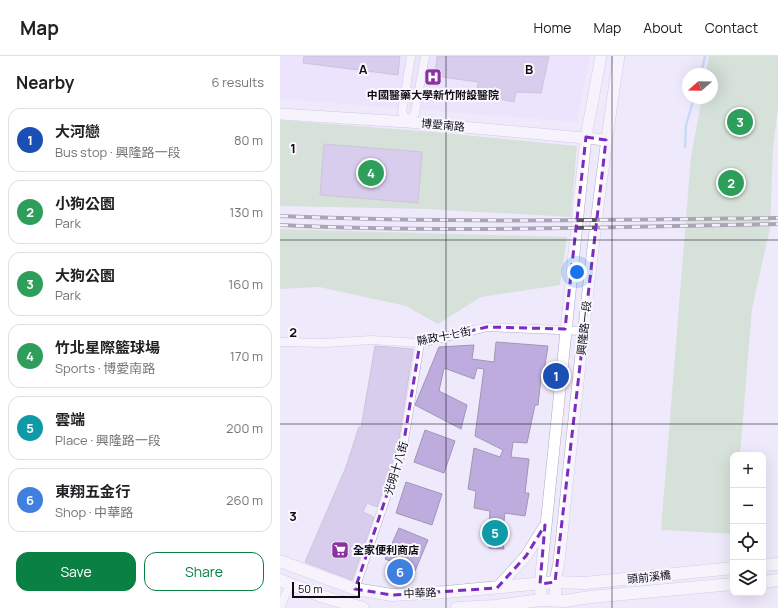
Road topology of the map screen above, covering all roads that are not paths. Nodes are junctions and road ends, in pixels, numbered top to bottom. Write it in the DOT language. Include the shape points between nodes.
graph roads {
  1 [pos="411,56"];
  2 [pos="425,56"];
  3 [pos="601,56"];
  4 [pos="619,56"];
  5 [pos="280,114"];
  6 [pos="408,122"];
  7 [pos="586,137"];
  8 [pos="606,140"];
  9 [pos="565,329"];
  10 [pos="583,330"];
  11 [pos="280,342"];
  12 [pos="420,342"];
  13 [pos="545,525"];
  14 [pos="280,560"];
  15 [pos="778,564"];
  16 [pos="766,566"];
  17 [pos="730,568"];
  18 [pos="778,580"];
  19 [pos="285,582"];
  20 [pos="560,582"];
  21 [pos="766,582"];
  22 [pos="540,584"];
  23 [pos="730,584"];
  24 [pos="498,588"];
  25 [pos="355,589"];
  26 [pos="541,600"];
  27 [pos="560,601"];
  28 [pos="280,608"];
  29 [pos="362,608"];
  30 [pos="457,608"];
  1 -- 6 [label="street" via="402,112"];
  2 -- 6 [label="street" via="415,113"];
  3 -- 7 [label="street, 興隆路一段"];
  4 -- 8 [label="street, 興隆路一段"];
  5 -- 6 [label="street, 博愛南路"];
  6 -- 7 [label="street, 博愛南路"];
  7 -- 8 [label="street, 博愛南路"];
  7 -- 9 [label="street, 興隆路一段"];
  8 -- 10 [label="street, 興隆路一段"];
  9 -- 10 [label="street, 縣政十七街"];
  9 -- 12 [label="street, 縣政十七街" via="487,327"];
  9 -- 13 [label="street, 興隆路一段"];
  10 -- 20 [label="street, 興隆路一段" via="559,562"];
  11 -- 12 [label="street, 縣政十七街"];
  12 -- 25 [label="street, 光明十八街" via="403,447"];
  13 -- 22 [label="street, 興隆路一段"];
  13 -- 24 [label="street" via="526,556"];
  14 -- 25 [label="main road, 中華路"];
  15 -- 16 [label="main road"];
  17 -- 20 [label="main road, 頭前溪橋" via="585,583"];
  18 -- 21 [label="main road"];
  19 -- 28 [label="street"];
  19 -- 29 [label="main road"];
  20 -- 22 [label="main road, 中華路"];
  20 -- 27 [label="street, 興隆路一段"];
  22 -- 24 [label="main road, 中華路"];
  22 -- 26 [label="street, 興隆路一段"];
  23 -- 27 [label="main road, 頭前溪橋"];
  24 -- 25 [label="main road, 中華路" via="392,595"];
  26 -- 27 [label="main road"];
  26 -- 30 [label="main road"];
}
